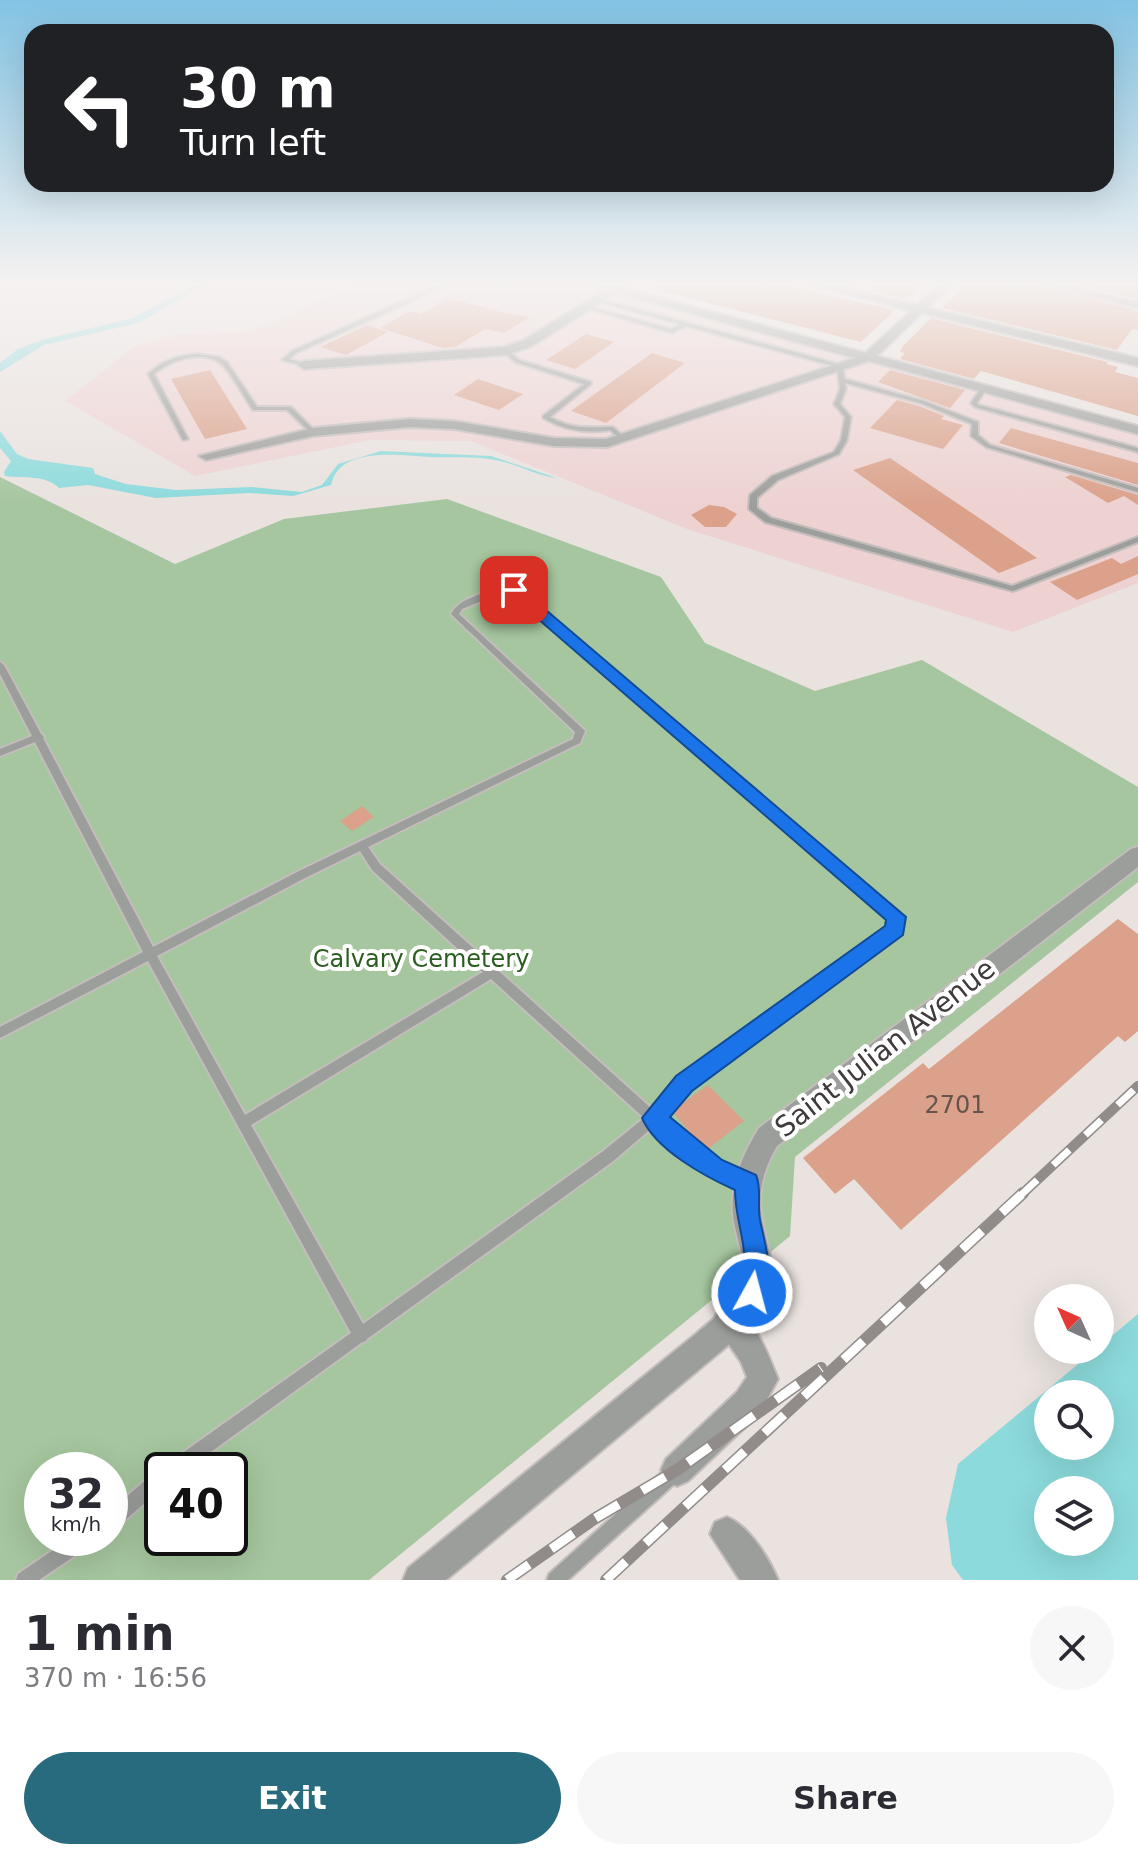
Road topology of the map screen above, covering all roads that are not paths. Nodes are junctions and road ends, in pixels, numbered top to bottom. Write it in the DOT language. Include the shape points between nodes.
graph roads {
  1 [pos="189,358"];
  2 [pos="203,358"];
  3 [pos="288,358"];
  4 [pos="409,358"];
  5 [pos="513,358"];
  6 [pos="792,358"];
  7 [pos="867,358"];
  8 [pos="304,365"];
  9 [pos="841,373"];
  10 [pos="983,389"];
  11 [pos="1138,430"];
  12 [pos="313,432"];
  13 [pos="185,439"];
  14 [pos="623,439"];
  15 [pos="1138,450"];
  16 [pos="206,456"];
  17 [pos="1138,490"];
  18 [pos="1138,539"];
  19 [pos="0,665"];
  20 [pos="39,737"];
  21 [pos="0,753"];
  22 [pos="362,846"];
  23 [pos="1138,855"];
  24 [pos="152,955"];
  25 [pos="493,972"];
  26 [pos="0,1033"];
  27 [pos="654,1118"];
  28 [pos="245,1122"];
  29 [pos="747,1183"];
  30 [pos="728,1321"];
  31 [pos="361,1336"];
  32 [pos="198,1452"];
  33 [pos="677,1470"];
  34 [pos="144,1493"];
  35 [pos="128,1506"];
  36 [pos="727,1534"];
  37 [pos="59,1556"];
  38 [pos="24,1580"];
  39 [pos="420,1580"];
  40 [pos="555,1580"];
  41 [pos="761,1580"];
  1 -- 13 [label="lane" via="166,363 151,374"];
  2 -- 12 [label="lane" via="225,363 255,409 289,408"];
  3 -- 8 [label="lane" via="285,360"];
  4 -- 8 [label="street"];
  5 -- 14 [label="lane" via="589,383 545,417 590,432 611,428"];
  6 -- 9 [label="lane"];
  7 -- 9 [label="street"];
  7 -- 10 [label="street"];
  9 -- 14 [label="street"];
  9 -- 17 [label="lane" via="976,423 974,436 988,446"];
  9 -- 18 [label="lane" via="843,389 837,404 848,417 844,440 837,453 775,478 753,497 753,509 768,520 1013,589"];
  10 -- 11 [label="street"];
  10 -- 15 [label="lane" via="977,406"];
  12 -- 14 [label="street" via="429,424 573,444"];
  12 -- 16 [label="street"];
  19 -- 20 [label="lane"];
  20 -- 21 [label="lane"];
  20 -- 24 [label="lane"];
  22 -- 24 [label="lane"];
  22 -- 25 [label="lane" via="376,867"];
  22 -- 27 [label="lane" via="581,736 455,614 459,607 509,589 892,912 896,929 684,1083"];
  23 -- 29 [label="street, Saint Julian Avenue" via="782,1124 753,1162"];
  24 -- 26 [label="lane"];
  24 -- 28 [label="lane"];
  25 -- 27 [label="lane"];
  25 -- 28 [label="lane"];
  27 -- 29 [label="lane" via="690,1152"];
  27 -- 31 [label="lane"];
  28 -- 31 [label="lane"];
  29 -- 30 [label="street, Saint Julian Avenue" via="747,1217 758,1272 752,1293"];
  30 -- 33 [label="street" via="752,1352 763,1379 748,1403"];
  30 -- 39 [label="street, Saint Julian Avenue"];
  31 -- 32 [label="lane"];
  33 -- 40 [label="lane"];
  34 -- 35 [label="lane"];
  36 -- 41 [label="street"];
  37 -- 38 [label="lane"];
}
